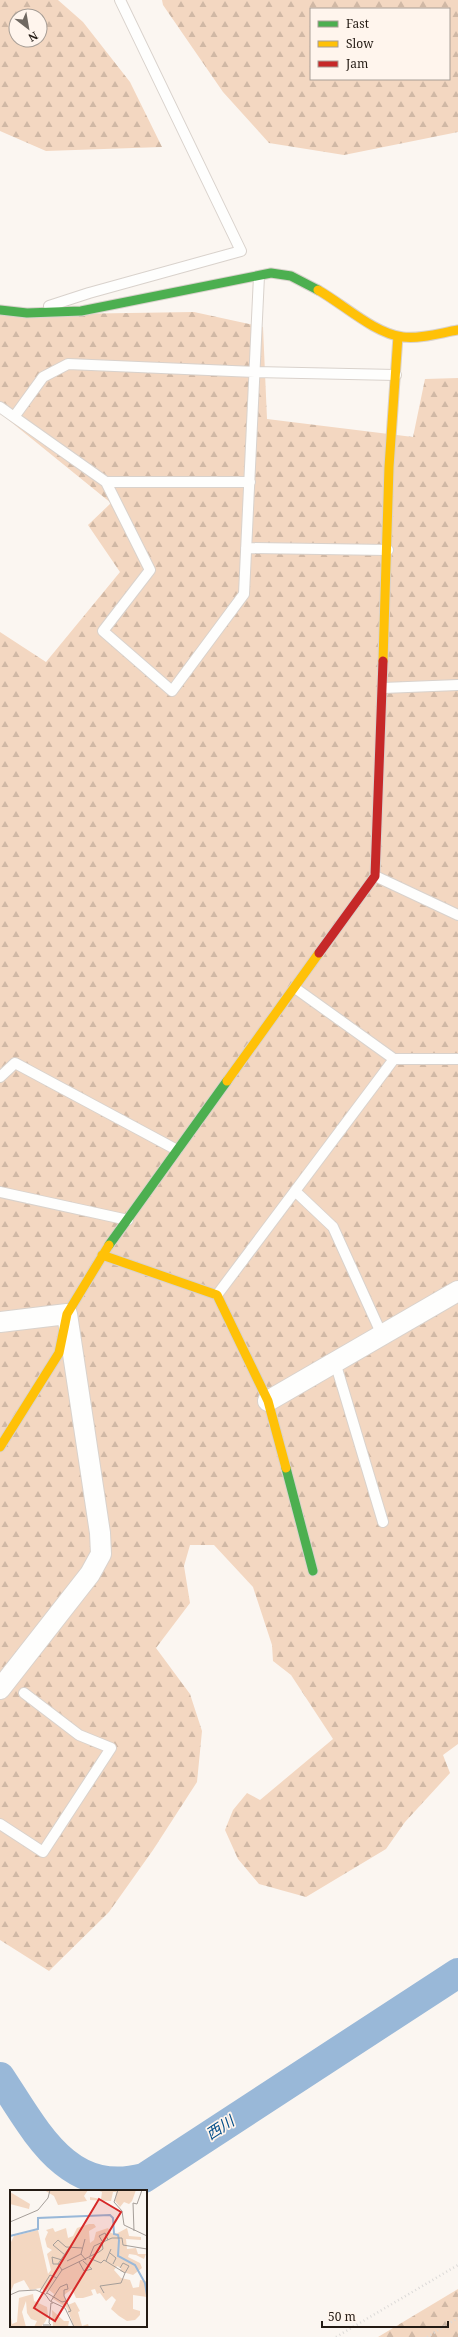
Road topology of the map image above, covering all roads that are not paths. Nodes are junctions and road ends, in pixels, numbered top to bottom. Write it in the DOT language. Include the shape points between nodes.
graph roads {
  1 [pos="120,0"];
  2 [pos="259,276"];
  3 [pos="0,310"];
  4 [pos="32,312"];
  5 [pos="458,330"];
  6 [pos="398,336"];
  7 [pos="255,372"];
  8 [pos="396,375"];
  9 [pos="0,407"];
  10 [pos="14,417"];
  11 [pos="106,482"];
  12 [pos="250,482"];
  13 [pos="246,548"];
  14 [pos="388,550"];
  15 [pos="458,685"];
  16 [pos="383,688"];
  17 [pos="375,876"];
  18 [pos="458,915"];
  19 [pos="295,988"];
  20 [pos="458,1059"];
  21 [pos="394,1060"];
  22 [pos="0,1077"];
  23 [pos="177,1150"];
  24 [pos="295,1191"];
  25 [pos="0,1192"];
  26 [pos="128,1220"];
  27 [pos="102,1255"];
  28 [pos="458,1291"];
  29 [pos="217,1295"];
  30 [pos="67,1314"];
  31 [pos="0,1322"];
  32 [pos="382,1335"];
  33 [pos="335,1362"];
  34 [pos="268,1401"];
  35 [pos="0,1447"];
  36 [pos="383,1522"];
  37 [pos="313,1571"];
  38 [pos="2,1680"];
  39 [pos="24,1693"];
  40 [pos="0,1824"];
  1 -- 4 [label="lane" via="241,251 89,292"];
  2 -- 4 [label="street" via="130,305 82,312"];
  2 -- 6 [label="street" via="278,273 303,280 339,304"];
  2 -- 7 [label="lane"];
  3 -- 4 [label="street"];
  5 -- 6 [label="street"];
  6 -- 8 [label="street"];
  7 -- 8 [label="lane"];
  7 -- 10 [label="lane" via="68,364 44,377"];
  7 -- 12 [label="lane"];
  8 -- 14 [label="street" via="389,466"];
  9 -- 10 [label="lane"];
  10 -- 11 [label="lane"];
  11 -- 12 [label="lane"];
  11 -- 13 [label="lane" via="150,570 103,631 172,691 244,594"];
  12 -- 13 [label="lane"];
  13 -- 14 [label="lane"];
  14 -- 16 [label="street"];
  15 -- 16 [label="lane"];
  16 -- 17 [label="street"];
  17 -- 18 [label="lane"];
  17 -- 19 [label="street"];
  19 -- 21 [label="lane"];
  19 -- 23 [label="street"];
  20 -- 21 [label="lane"];
  21 -- 24 [label="lane"];
  22 -- 23 [label="lane" via="15,1063"];
  23 -- 26 [label="street"];
  24 -- 29 [label="lane"];
  24 -- 32 [label="lane" via="333,1227"];
  25 -- 26 [label="lane"];
  26 -- 27 [label="street"];
  27 -- 29 [label="street"];
  27 -- 30 [label="street"];
  28 -- 32 [label="street"];
  29 -- 34 [label="street"];
  30 -- 31 [label="street"];
  30 -- 35 [label="street" via="59,1353"];
  30 -- 38 [label="street" via="101,1554 90,1574"];
  32 -- 33 [label="street"];
  33 -- 34 [label="street"];
  33 -- 36 [label="lane"];
  34 -- 37 [label="street"];
  39 -- 40 [label="lane" via="79,1735 110,1748 43,1852"];
}
